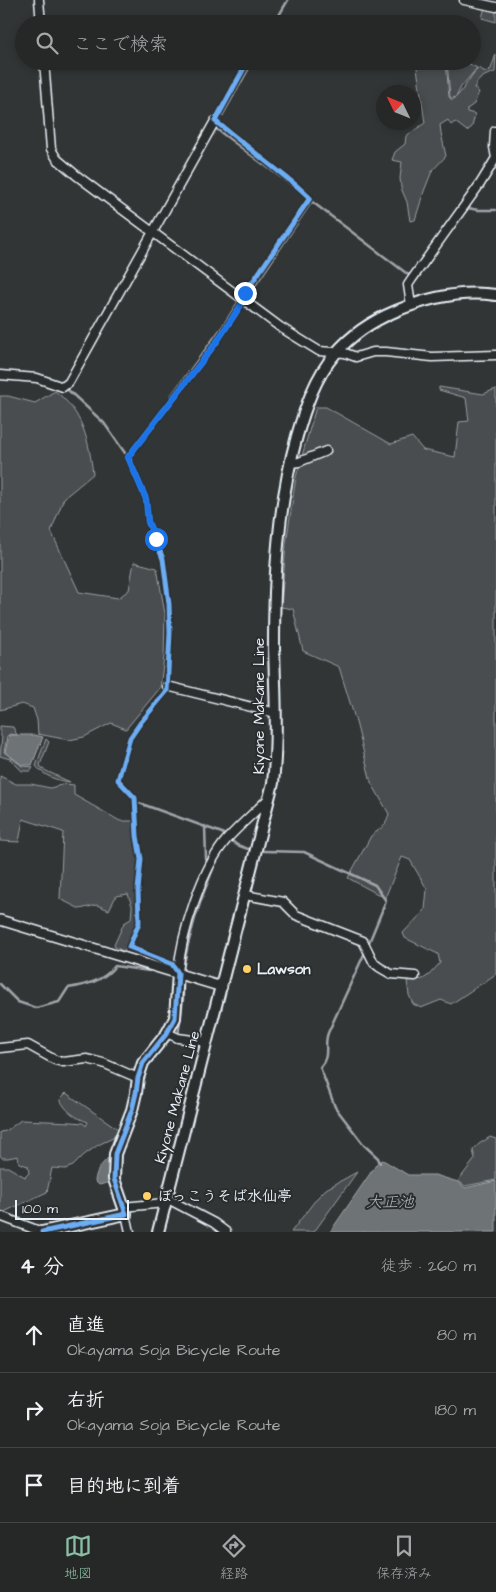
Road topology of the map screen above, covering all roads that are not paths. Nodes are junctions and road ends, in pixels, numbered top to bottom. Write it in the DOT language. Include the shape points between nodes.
graph roads {
  1 [pos="39,0"];
  2 [pos="464,0"];
  3 [pos="496,7"];
  4 [pos="40,15"];
  5 [pos="45,70"];
  6 [pos="215,121"];
  7 [pos="495,131"];
  8 [pos="496,158"];
  9 [pos="154,234"];
  10 [pos="496,295"];
  11 [pos="411,305"];
  12 [pos="335,354"];
  13 [pos="496,355"];
  14 [pos="0,375"];
  15 [pos="326,451"];
  16 [pos="290,463"];
  17 [pos="167,686"];
  18 [pos="276,713"];
  19 [pos="270,797"];
  20 [pos="245,895"];
  21 [pos="0,920"];
  22 [pos="178,973"];
  23 [pos="415,976"];
  24 [pos="222,987"];
  25 [pos="167,1033"];
  26 [pos="207,1042"];
  27 [pos="0,1048"];
  28 [pos="138,1078"];
  29 [pos="165,1200"];
  30 [pos="124,1211"];
  31 [pos="0,1216"];
  32 [pos="42,1232"];
  33 [pos="130,1232"];
  34 [pos="158,1232"];
  35 [pos="226,1232"];
  1 -- 4 [label="street"];
  2 -- 3 [label="street"];
  5 -- 9 [label="street" via="53,155"];
  6 -- 9 [label="street"];
  7 -- 8 [label="street"];
  8 -- 11 [label="street" via="408,285"];
  9 -- 12 [label="street" via="280,327 319,351"];
  9 -- 14 [label="street" via="69,382 63,387 38,378"];
  10 -- 11 [label="main road, Kiyone Makane Line" via="443,296"];
  11 -- 12 [label="main road, Kiyone Makane Line" via="368,325"];
  12 -- 13 [label="street" via="350,354 356,358 374,352 432,357"];
  12 -- 16 [label="main road, Kiyone Makane Line" via="307,404"];
  15 -- 16 [label="street"];
  16 -- 18 [label="main road, Kiyone Makane Line" via="275,586"];
  17 -- 18 [label="street"];
  18 -- 19 [label="main road, Kiyone Makane Line" via="276,760"];
  19 -- 20 [label="main road, Kiyone Makane Line"];
  19 -- 22 [label="street" via="228,838 209,868 192,908"];
  20 -- 23 [label="street" via="283,902 296,915 362,941 374,963 391,974"];
  20 -- 24 [label="main road, Kiyone Makane Line"];
  21 -- 22 [label="street"];
  22 -- 24 [label="street"];
  22 -- 25 [label="main road" via="177,1011"];
  24 -- 26 [label="main road, Kiyone Makane Line"];
  25 -- 26 [label="street"];
  25 -- 28 [label="main road" via="143,1063"];
  26 -- 29 [label="main road, Kiyone Makane Line"];
  27 -- 28 [label="street" via="28,1045 55,1060 87,1059"];
  28 -- 30 [label="main road" via="132,1110 114,1154 114,1179"];
  29 -- 30 [label="street"];
  29 -- 34 [label="main road, Kiyone Makane Line"];
  29 -- 35 [label="street"];
  30 -- 32 [label="main road"];
  30 -- 33 [label="street"];
  31 -- 32 [label="street"];
}
